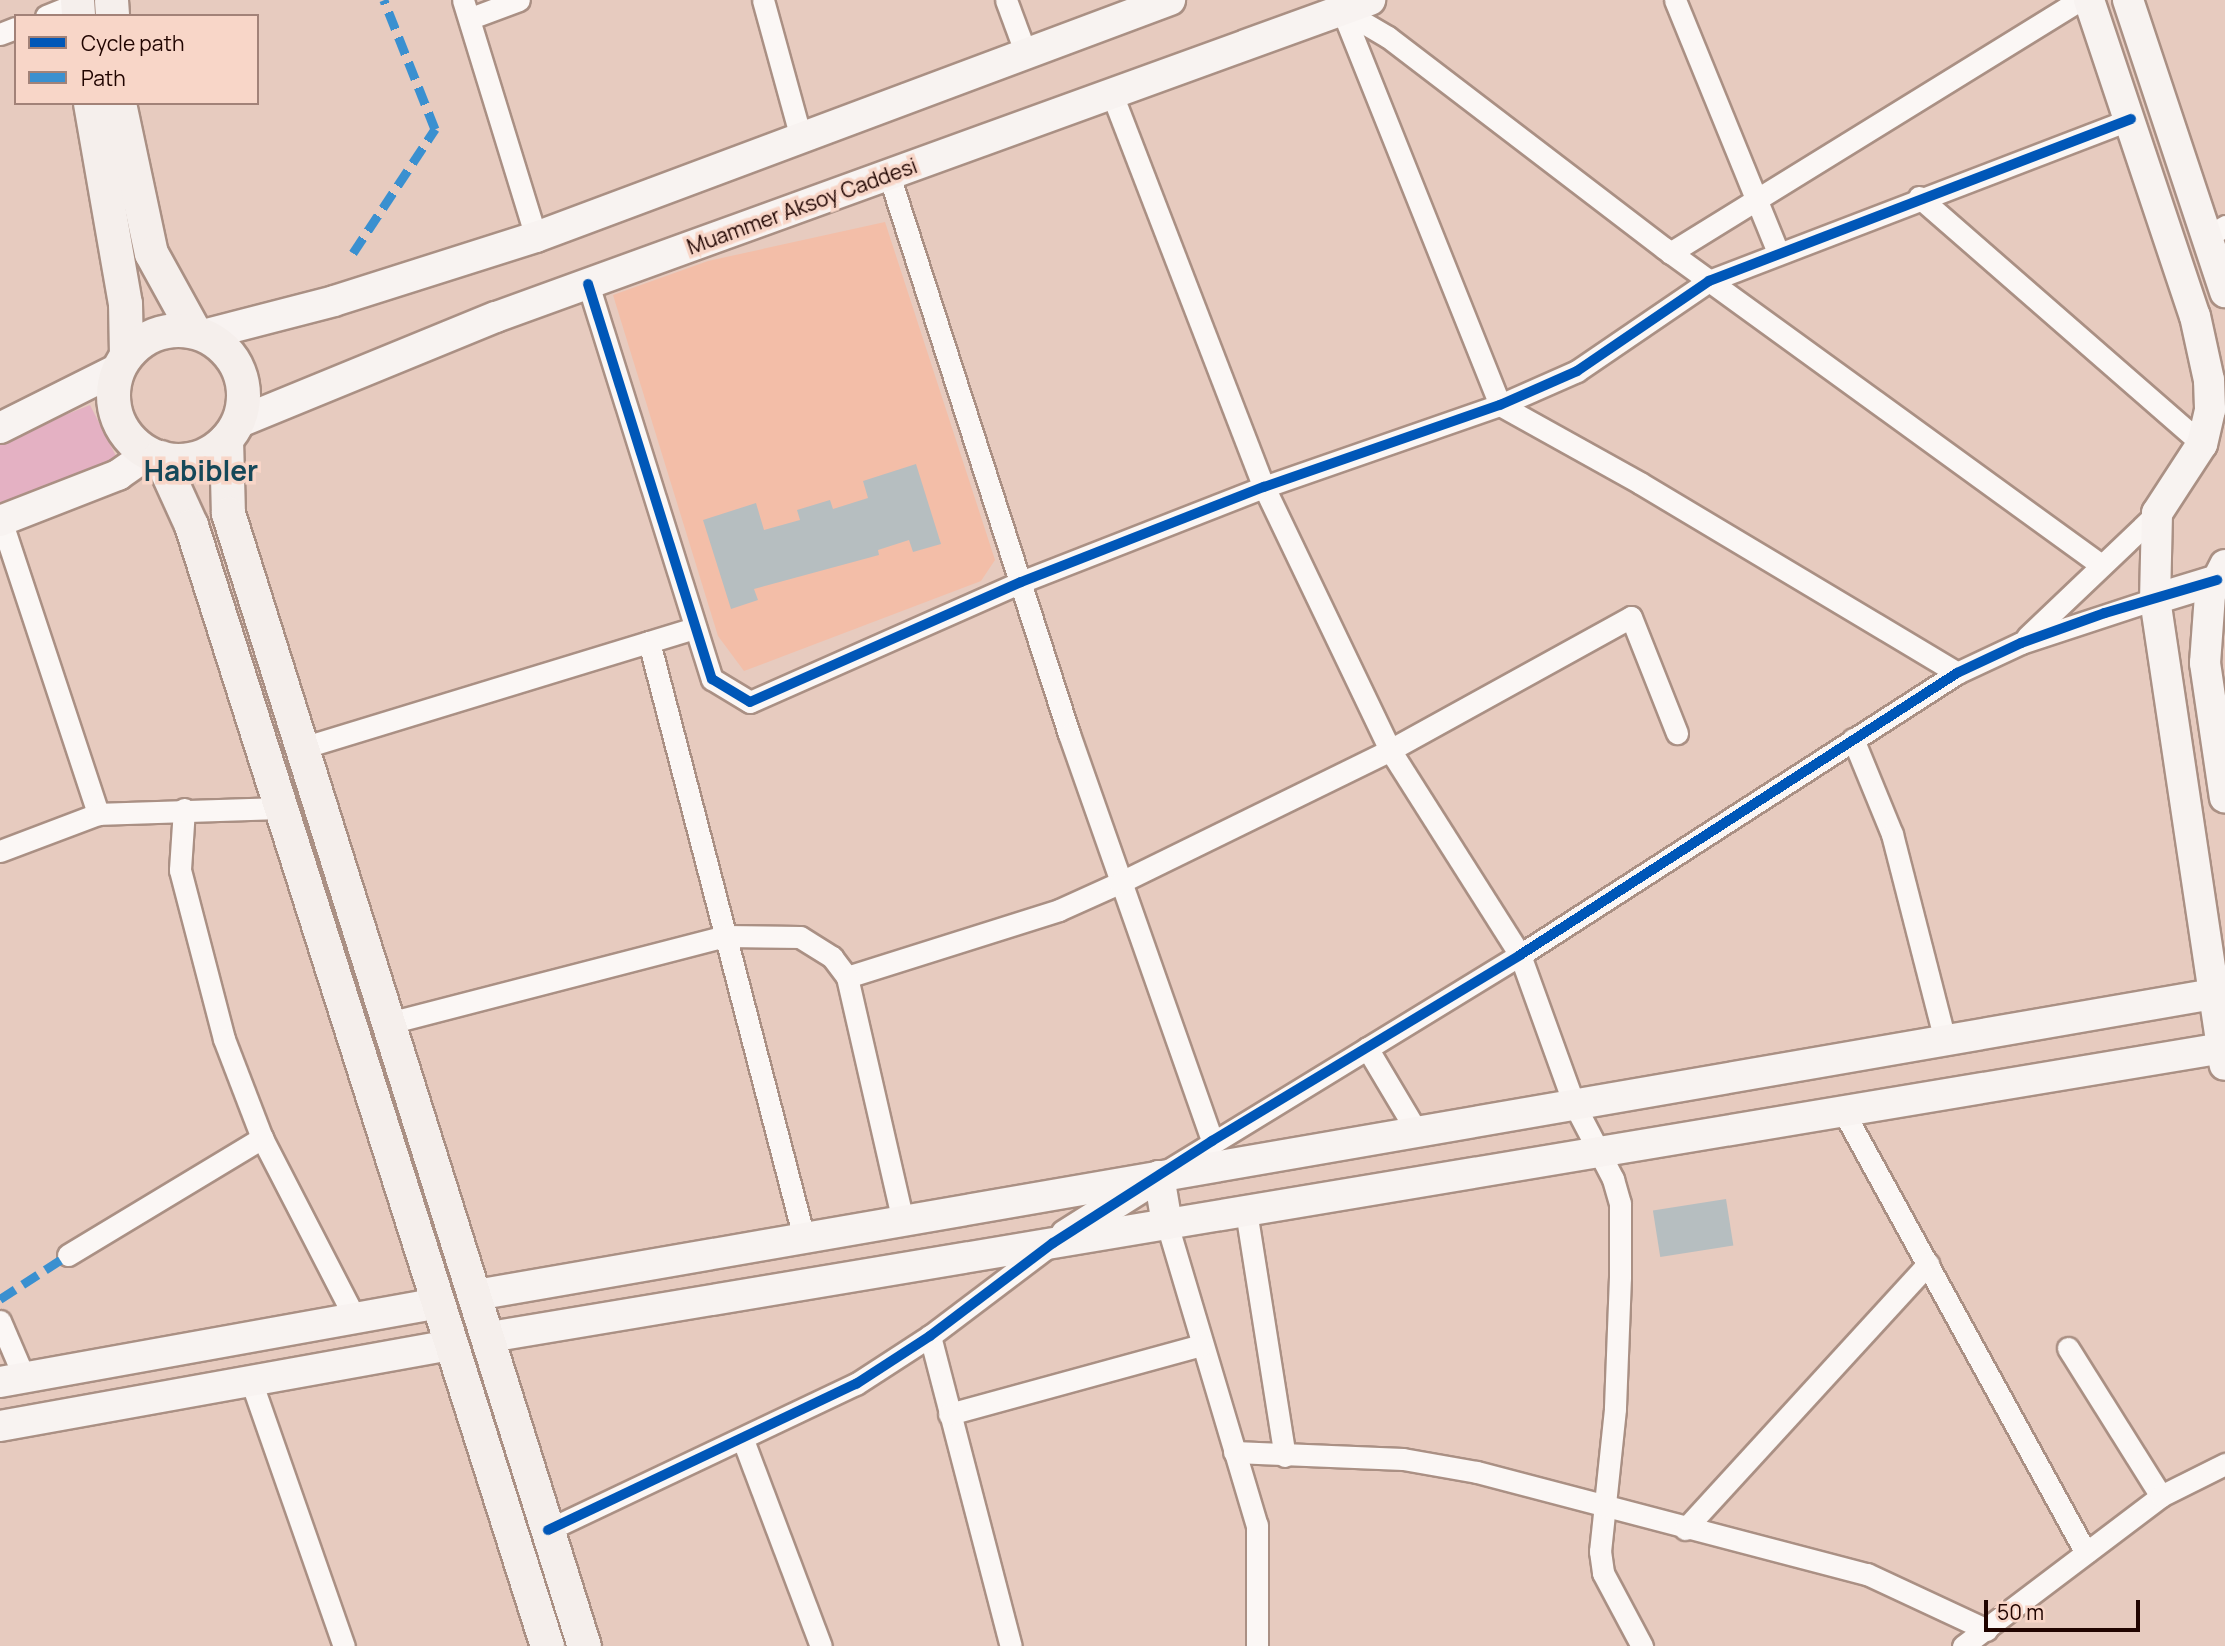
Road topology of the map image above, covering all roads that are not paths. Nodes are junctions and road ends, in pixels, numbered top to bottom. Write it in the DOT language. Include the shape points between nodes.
graph roads {
  1 [pos="519,0"];
  2 [pos="763,0"];
  3 [pos="1006,0"];
  4 [pos="1170,0"];
  5 [pos="1370,0"];
  6 [pos="1675,0"];
  7 [pos="2080,0"];
  8 [pos="2089,0"];
  9 [pos="2128,0"];
  10 [pos="77,6"];
  11 [pos="467,9"];
  12 [pos="1342,10"];
  13 [pos="52,14"];
  14 [pos="1026,54"];
  15 [pos="1112,94"];
  16 [pos="90,105"];
  17 [pos="119,105"];
  18 [pos="2131,119"];
  19 [pos="801,138"];
  20 [pos="889,175"];
  21 [pos="1919,197"];
  22 [pos="1756,200"];
  23 [pos="2217,231"];
  24 [pos="536,237"];
  25 [pos="1670,253"];
  26 [pos="1778,253"];
  27 [pos="1709,281"];
  28 [pos="588,284"];
  29 [pos="2225,292"];
  30 [pos="198,333"];
  31 [pos="122,362"];
  32 [pos="1500,405"];
  33 [pos="0,428"];
  34 [pos="231,431"];
  35 [pos="2214,440"];
  36 [pos="154,455"];
  37 [pos="1265,487"];
  38 [pos="2157,513"];
  39 [pos="1,521"];
  40 [pos="2101,565"];
  41 [pos="2221,573"];
  42 [pos="1021,582"];
  43 [pos="2155,599"];
  44 [pos="695,628"];
  45 [pos="649,642"];
  46 [pos="2021,643"];
  47 [pos="1956,673"];
  48 [pos="1677,733"];
  49 [pos="1853,739"];
  50 [pos="302,748"];
  51 [pos="1390,750"];
  52 [pos="2225,798"];
  53 [pos="278,808"];
  54 [pos="184,809"];
  55 [pos="97,814"];
  56 [pos="0,850"];
  57 [pos="1119,883"];
  58 [pos="726,936"];
  59 [pos="1520,955"];
  60 [pos="847,977"];
  61 [pos="2213,993"];
  62 [pos="389,1023"];
  63 [pos="1945,1040"];
  64 [pos="1367,1048"];
  65 [pos="2223,1057"];
  66 [pos="1574,1104"];
  67 [pos="1843,1111"];
  68 [pos="1417,1132"];
  69 [pos="262,1138"];
  70 [pos="1212,1141"];
  71 [pos="1599,1151"];
  72 [pos="1159,1176"];
  73 [pos="1246,1211"];
  74 [pos="903,1221"];
  75 [pos="1167,1224"];
  76 [pos="804,1238"];
  77 [pos="1054,1243"];
  78 [pos="68,1255"];
  79 [pos="1928,1264"];
  80 [pos="476,1295"];
  81 [pos="437,1303"];
  82 [pos="355,1318"];
  83 [pos="0,1321"];
  84 [pos="930,1336"];
  85 [pos="490,1337"];
  86 [pos="452,1345"];
  87 [pos="1202,1345"];
  88 [pos="2068,1348"];
  89 [pos="12,1379"];
  90 [pos="251,1381"];
  91 [pos="949,1414"];
  92 [pos="0,1426"];
  93 [pos="743,1440"];
  94 [pos="1234,1452"];
  95 [pos="1285,1456"];
  96 [pos="2225,1464"];
  97 [pos="2161,1496"];
  98 [pos="1604,1508"];
  99 [pos="1685,1529"];
  100 [pos="548,1530"];
  101 [pos="2086,1553"];
  102 [pos="1987,1630"];
  103 [pos="344,1646"];
  104 [pos="547,1646"];
  105 [pos="584,1646"];
  106 [pos="821,1646"];
  107 [pos="1011,1646"];
  108 [pos="1257,1646"];
  109 [pos="1642,1646"];
  110 [pos="1964,1646"];
  1 -- 11 [label="street"];
  2 -- 19 [label="street"];
  3 -- 14 [label="street"];
  4 -- 14 [label="street"];
  5 -- 12 [label="street, Muammer Aksoy Caddesi"];
  6 -- 22 [label="street"];
  7 -- 22 [label="street"];
  8 -- 18 [label="street"];
  9 -- 23 [label="street"];
  10 -- 13 [label="street"];
  11 -- 24 [label="street"];
  12 -- 15 [label="street, Muammer Aksoy Caddesi"];
  12 -- 25 [label="street" via="1388,37"];
  12 -- 32 [label="street"];
  14 -- 19 [label="street"];
  15 -- 20 [label="street, Muammer Aksoy Caddesi"];
  15 -- 37 [label="street"];
  16 -- 31 [label="main road" via="125,303"];
  17 -- 30 [label="main road" via="151,253"];
  18 -- 21 [label="street"];
  18 -- 35 [label="street" via="2203,354"];
  19 -- 24 [label="street"];
  20 -- 28 [label="street, Muammer Aksoy Caddesi"];
  20 -- 42 [label="street"];
  21 -- 26 [label="street"];
  21 -- 35 [label="street"];
  22 -- 25 [label="street"];
  22 -- 26 [label="street"];
  23 -- 29 [label="street"];
  24 -- 30 [label="street" via="334,301"];
  25 -- 27 [label="street"];
  26 -- 27 [label="street"];
  27 -- 32 [label="street" via="1577,371"];
  27 -- 40 [label="street"];
  28 -- 34 [label="street, Muammer Aksoy Caddesi"];
  28 -- 44 [label="street"];
  30 -- 31 [label="main road" via="156,333"];
  30 -- 34 [label="main road" via="227,351 237,367 243,405"];
  31 -- 33 [label="street"];
  31 -- 36 [label="main road" via="113,400 116,415 133,442"];
  32 -- 37 [label="street"];
  32 -- 47 [label="street" via="1640,483"];
  34 -- 36 [label="main road" via="195,458"];
  34 -- 50 [label="main road" via="228,513"];
  35 -- 38 [label="street"];
  36 -- 39 [label="street" via="118,475"];
  36 -- 53 [label="main road" via="191,526"];
  37 -- 42 [label="street"];
  37 -- 51 [label="street"];
  38 -- 40 [label="street"];
  38 -- 43 [label="street"];
  39 -- 55 [label="street"];
  40 -- 46 [label="street"];
  41 -- 43 [label="street"];
  41 -- 52 [label="street" via="2210,595 2205,663"];
  42 -- 44 [label="street" via="750,702 712,679"];
  42 -- 57 [label="street"];
  43 -- 46 [label="street"];
  43 -- 61 [label="street"];
  44 -- 45 [label="street"];
  45 -- 50 [label="street"];
  45 -- 58 [label="street"];
  46 -- 47 [label="street"];
  47 -- 49 [label="street"];
  48 -- 51 [label="street" via="1631,617"];
  49 -- 59 [label="street"];
  49 -- 63 [label="street" via="1892,834"];
  50 -- 62 [label="main road"];
  51 -- 57 [label="street"];
  51 -- 59 [label="street"];
  53 -- 54 [label="street"];
  53 -- 81 [label="main road"];
  54 -- 55 [label="street"];
  54 -- 69 [label="street" via="180,870 224,1039"];
  55 -- 56 [label="street"];
  57 -- 60 [label="street" via="1059,910"];
  57 -- 70 [label="street"];
  58 -- 60 [label="street" via="800,937 832,957"];
  58 -- 62 [label="street"];
  58 -- 76 [label="street"];
  59 -- 64 [label="street"];
  59 -- 66 [label="street"];
  60 -- 74 [label="street"];
  61 -- 63 [label="street"];
  61 -- 65 [label="street"];
  62 -- 80 [label="main road"];
  63 -- 66 [label="street"];
  64 -- 68 [label="street"];
  64 -- 70 [label="street"];
  65 -- 67 [label="street"];
  66 -- 68 [label="street"];
  66 -- 71 [label="street"];
  67 -- 71 [label="street"];
  67 -- 79 [label="street"];
  68 -- 72 [label="street"];
  69 -- 78 [label="street"];
  69 -- 82 [label="street"];
  70 -- 72 [label="street"];
  71 -- 73 [label="street"];
  71 -- 98 [label="street" via="1620,1203 1622,1239 1615,1409"];
  72 -- 74 [label="street"];
  72 -- 75 [label="street"];
  72 -- 77 [label="street"];
  73 -- 75 [label="street"];
  73 -- 95 [label="street"];
  74 -- 76 [label="street"];
  75 -- 77 [label="street"];
  75 -- 87 [label="street"];
  76 -- 80 [label="street"];
  77 -- 84 [label="street"];
  77 -- 85 [label="street"];
  79 -- 99 [label="street"];
  79 -- 101 [label="street"];
  80 -- 85 [label="main road"];
  81 -- 82 [label="street"];
  81 -- 86 [label="main road"];
  82 -- 89 [label="street"];
  83 -- 89 [label="street"];
  84 -- 91 [label="street"];
  84 -- 93 [label="street" via="856,1384"];
  85 -- 100 [label="main road"];
  86 -- 90 [label="street"];
  86 -- 104 [label="main road"];
  87 -- 91 [label="street"];
  87 -- 94 [label="street"];
  88 -- 97 [label="street"];
  90 -- 92 [label="street"];
  90 -- 103 [label="street"];
  91 -- 107 [label="street"];
  93 -- 100 [label="street"];
  93 -- 106 [label="street"];
  94 -- 95 [label="street"];
  94 -- 108 [label="street" via="1257,1525"];
  95 -- 98 [label="street" via="1403,1460 1477,1472"];
  96 -- 97 [label="street"];
  97 -- 101 [label="street"];
  98 -- 99 [label="street"];
  98 -- 109 [label="street" via="1603,1573"];
  99 -- 102 [label="street" via="1867,1574"];
  100 -- 105 [label="main road"];
  101 -- 102 [label="street"];
  102 -- 110 [label="street"];
}
